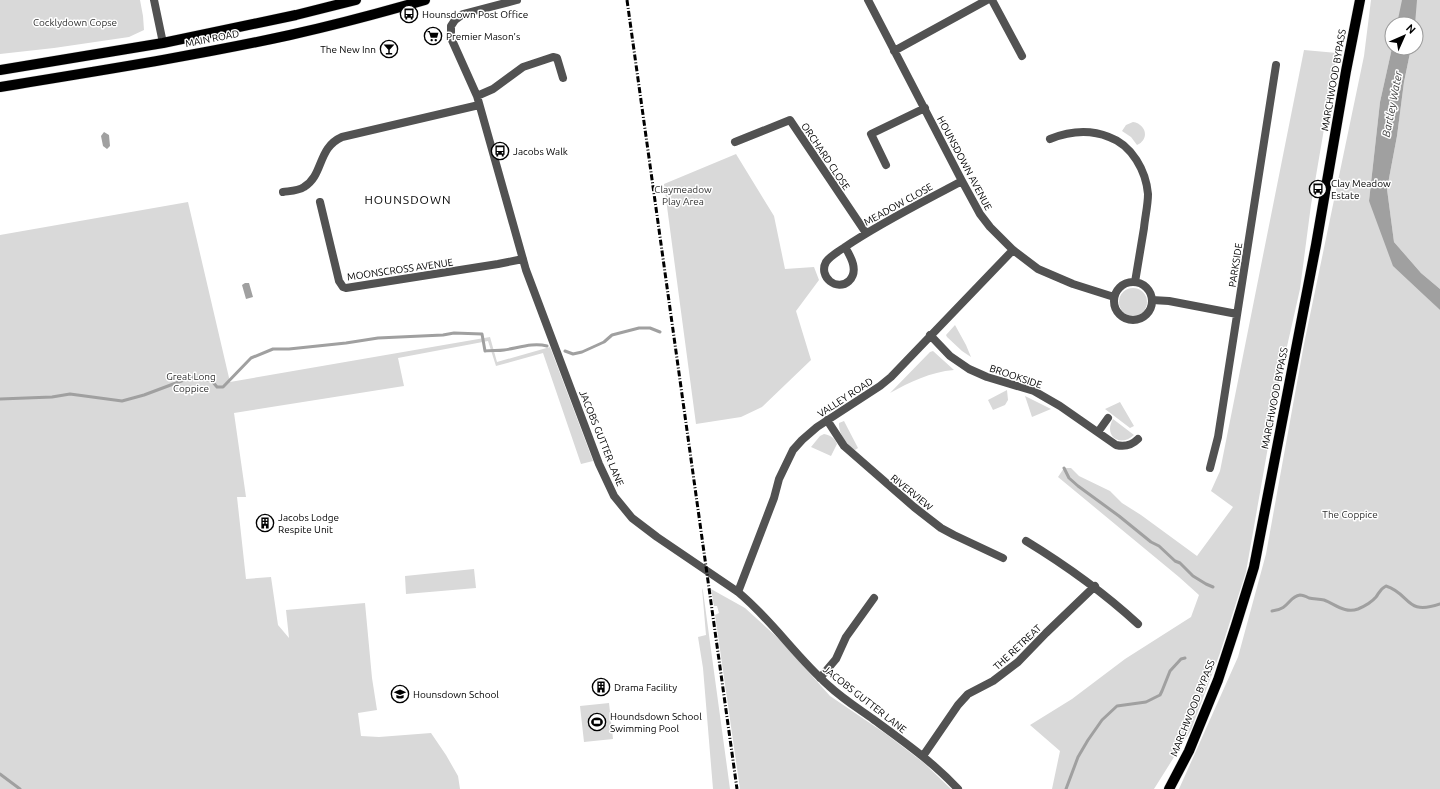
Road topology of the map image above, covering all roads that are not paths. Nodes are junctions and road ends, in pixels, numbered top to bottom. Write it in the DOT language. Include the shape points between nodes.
graph roads {
  1 [pos="154,0"];
  2 [pos="356,0"];
  3 [pos="425,0"];
  4 [pos="517,0"];
  5 [pos="868,0"];
  6 [pos="987,0"];
  7 [pos="992,0"];
  8 [pos="1360,0"];
  9 [pos="163,43"];
  10 [pos="894,51"];
  11 [pos="1022,56"];
  12 [pos="1276,65"];
  13 [pos="0,70"];
  14 [pos="563,78"];
  15 [pos="0,87"];
  16 [pos="477,96"];
  17 [pos="479,105"];
  18 [pos="925,108"];
  19 [pos="1050,139"];
  20 [pos="735,142"];
  21 [pos="886,166"];
  22 [pos="962,181"];
  23 [pos="283,192"];
  24 [pos="320,202"];
  25 [pos="866,233"];
  26 [pos="845,247"];
  27 [pos="1013,250"];
  28 [pos="523,259"];
  29 [pos="1135,282"];
  30 [pos="1114,297"];
  31 [pos="1152,300"];
  32 [pos="1237,314"];
  33 [pos="930,335"];
  34 [pos="1108,418"];
  35 [pos="827,420"];
  36 [pos="1098,432"];
  37 [pos="1138,438"];
  38 [pos="1210,468"];
  39 [pos="1026,541"];
  40 [pos="1003,558"];
  41 [pos="1095,586"];
  42 [pos="738,592"];
  43 [pos="874,598"];
  44 [pos="1138,624"];
  45 [pos="820,678"];
  46 [pos="923,756"];
  47 [pos="958,789"];
  48 [pos="1169,789"];
  1 -- 9 [label="street"];
  2 -- 9 [label="main road, MAIN ROAD"];
  3 -- 15 [label="main road, MAIN ROAD" via="289,35"];
  4 -- 16 [label="street, JACOBS GUTTER LANE" via="462,14 451,26 454,48"];
  5 -- 10 [label="street, HOUNSDOWN AVENUE"];
  6 -- 10 [label="street"];
  7 -- 11 [label="street"];
  8 -- 48 [label="main road, MARCHWOOD BYPASS" via="1254,567 1218,680 1189,751"];
  9 -- 13 [label="main road, MAIN ROAD"];
  10 -- 18 [label="street, HOUNSDOWN AVENUE"];
  12 -- 32 [label="street, PARKSIDE"];
  14 -- 16 [label="street" via="557,58 553,56 524,67 493,89"];
  16 -- 17 [label="street, JACOBS GUTTER LANE"];
  17 -- 23 [label="street" via="337,140 327,150 318,172 309,183 300,189"];
  17 -- 28 [label="street, JACOBS GUTTER LANE"];
  18 -- 21 [label="street" via="871,134"];
  18 -- 22 [label="street, HOUNSDOWN AVENUE"];
  19 -- 29 [label="street" via="1069,133 1092,132 1115,139 1133,154 1145,178 1148,202"];
  20 -- 25 [label="street, ORCHARD CLOSE" via="790,120"];
  22 -- 25 [label="street, MEADOW CLOSE"];
  22 -- 27 [label="street, HOUNSDOWN AVENUE" via="980,214"];
  24 -- 28 [label="street, MOONSCROSS AVENUE" via="339,281 346,288"];
  25 -- 26 [label="street, MEADOW CLOSE"];
  26 -- 26 [label="street, MEADOW CLOSE" via="830,257 824,266 825,275 834,284 845,284 853,276 852,261"];
  27 -- 30 [label="street, HOUNSDOWN AVENUE" via="1038,269 1055,277"];
  27 -- 33 [label="street, VALLEY ROAD"];
  28 -- 42 [label="street, JACOBS GUTTER LANE" via="599,464 614,496 641,526"];
  29 -- 30 [label="street" via="1119,287"];
  29 -- 31 [label="street" via="1147,288"];
  30 -- 31 [label="street" via="1116,310 1120,315 1132,320 1138,320 1149,312"];
  31 -- 32 [label="street"];
  32 -- 38 [label="street, PARKSIDE" via="1218,438"];
  33 -- 35 [label="street, VALLEY ROAD" via="891,377"];
  33 -- 36 [label="street, BROOKSIDE" via="950,356 969,369 1034,391"];
  34 -- 36 [label="street"];
  35 -- 40 [label="street, RIVERVIEW" via="844,446 914,508 941,528"];
  35 -- 42 [label="street, VALLEY ROAD" via="802,440 787,460"];
  36 -- 37 [label="street, BROOKSIDE" via="1110,442 1122,446 1132,444"];
  39 -- 41 [label="street" via="1065,564"];
  41 -- 44 [label="street"];
  41 -- 46 [label="street, THE RETREAT" via="1018,662 993,681 968,694"];
  42 -- 45 [label="street, JACOBS GUTTER LANE" via="763,614"];
  43 -- 45 [label="street" via="846,637 836,659"];
  45 -- 46 [label="street, JACOBS GUTTER LANE"];
  46 -- 47 [label="street, JACOBS GUTTER LANE"];
}
